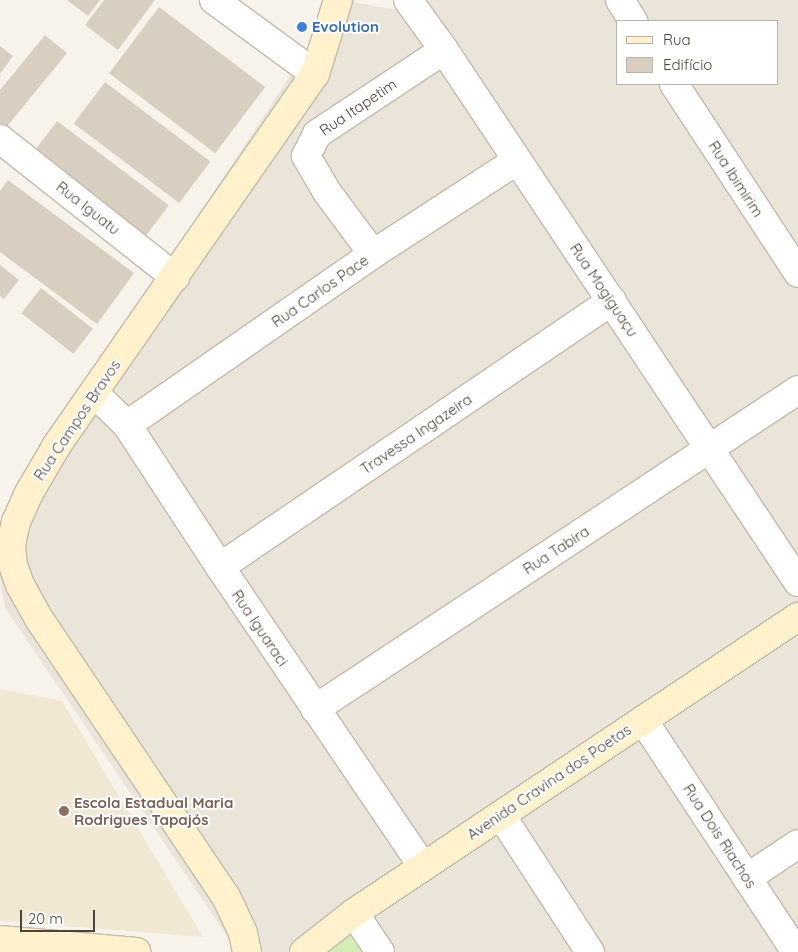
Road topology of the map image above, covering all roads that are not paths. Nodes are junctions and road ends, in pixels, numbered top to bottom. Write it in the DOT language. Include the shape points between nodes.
graph roads {
  1 [pos="214,0"];
  2 [pos="338,0"];
  3 [pos="408,0"];
  4 [pos="620,0"];
  5 [pos="633,20"];
  6 [pos="444,50"];
  7 [pos="315,74"];
  8 [pos="675,85"];
  9 [pos="0,139"];
  10 [pos="516,161"];
  11 [pos="373,254"];
  12 [pos="798,273"];
  13 [pos="176,276"];
  14 [pos="612,301"];
  15 [pos="798,390"];
  16 [pos="94,393"];
  17 [pos="127,425"];
  18 [pos="708,449"];
  19 [pos="220,567"];
  20 [pos="798,582"];
  21 [pos="798,617"];
  22 [pos="315,709"];
  23 [pos="643,720"];
  24 [pos="501,814"];
  25 [pos="798,844"];
  26 [pos="422,867"];
  27 [pos="747,878"];
  28 [pos="354,913"];
  29 [pos="0,940"];
  30 [pos="136,952"];
  31 [pos="247,952"];
  32 [pos="304,952"];
  33 [pos="380,952"];
  34 [pos="590,952"];
  35 [pos="796,952"];
  1 -- 7 [label="street"];
  2 -- 7 [label="street, Rua Campos Bravos"];
  3 -- 6 [label="street, Rua Mogiguaçu"];
  4 -- 5 [label="street"];
  6 -- 10 [label="street, Rua Mogiguaçu"];
  6 -- 11 [label="street, Rua Itapetim" via="317,134 306,156 327,192"];
  7 -- 13 [label="street, Rua Campos Bravos"];
  8 -- 12 [label="street, Rua Ibimirim"];
  9 -- 13 [label="street, Rua Iguatu"];
  10 -- 11 [label="street, Rua Carlos Pace"];
  10 -- 14 [label="street, Rua Mogiguaçu"];
  11 -- 17 [label="street, Rua Carlos Pace"];
  13 -- 16 [label="street, Rua Campos Bravos"];
  14 -- 18 [label="street, Rua Mogiguaçu"];
  14 -- 19 [label="street, Travessa Ingazeira"];
  15 -- 18 [label="street, Rua Tabira"];
  16 -- 17 [label="street, Rua Iguaraci"];
  16 -- 31 [label="street, Rua Campos Bravos" via="57,444 29,493 16,522 11,545 13,564 39,620 226,897 243,933"];
  17 -- 19 [label="street, Rua Iguaraci"];
  18 -- 20 [label="street, Rua Mogiguaçu"];
  18 -- 22 [label="street, Rua Tabira"];
  19 -- 22 [label="street, Rua Iguaraci"];
  21 -- 23 [label="street, Avenida Cravina dos Poetas"];
  22 -- 26 [label="street, Rua Iguaraci"];
  23 -- 24 [label="street, Avenida Cravina dos Poetas"];
  23 -- 27 [label="street, Rua Dois Riachos"];
  24 -- 26 [label="street, Avenida Cravina dos Poetas"];
  24 -- 34 [label="street"];
  25 -- 27 [label="street"];
  26 -- 28 [label="street, Avenida Cravina dos Poetas"];
  27 -- 35 [label="street, Rua Dois Riachos"];
  28 -- 32 [label="street, Avenida Cravina dos Poetas"];
  28 -- 33 [label="street"];
  29 -- 30 [label="street"];
}
